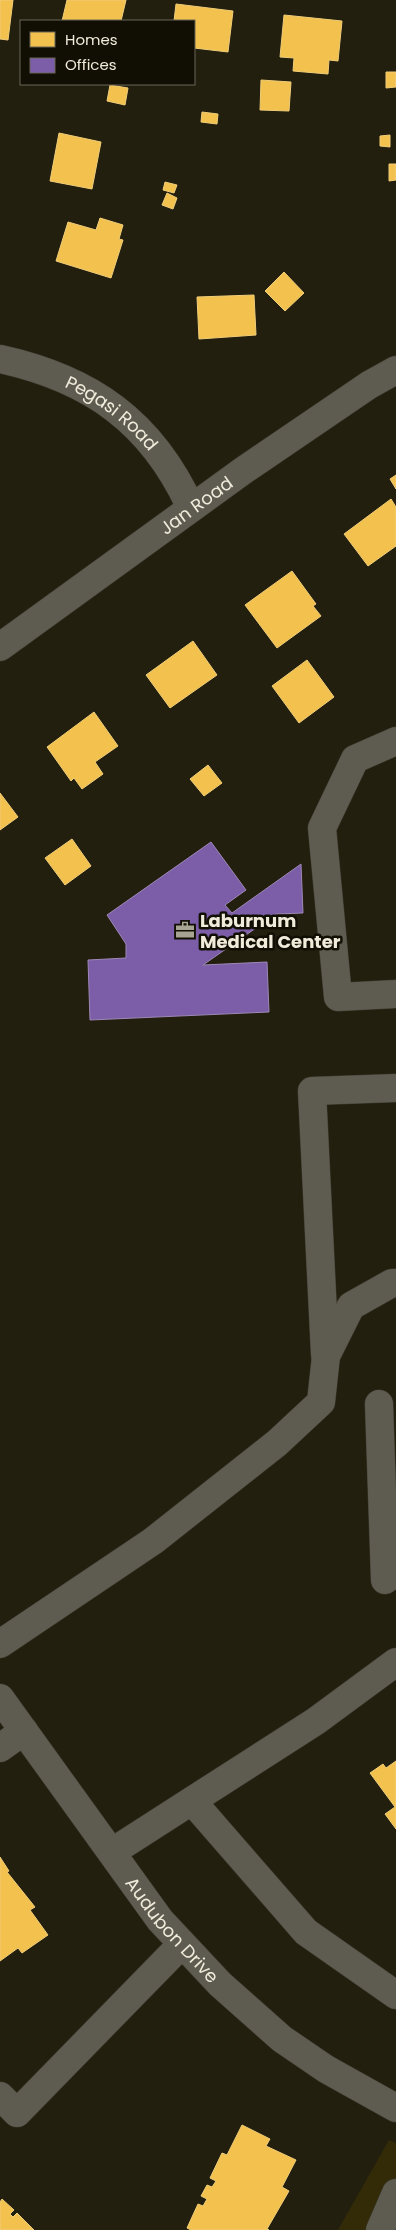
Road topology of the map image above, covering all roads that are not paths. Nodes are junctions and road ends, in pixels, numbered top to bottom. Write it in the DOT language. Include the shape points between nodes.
graph roads {
  1 [pos="0,359"];
  2 [pos="396,370"];
  3 [pos="191,508"];
  4 [pos="0,647"];
  5 [pos="396,741"];
  6 [pos="396,994"];
  7 [pos="396,1088"];
  8 [pos="396,1283"];
  9 [pos="326,1356"];
  10 [pos="379,1404"];
  11 [pos="396,1572"];
  12 [pos="0,1644"];
  13 [pos="396,1662"];
  14 [pos="0,1698"];
  15 [pos="24,1731"];
  16 [pos="0,1748"];
  17 [pos="192,1801"];
  18 [pos="112,1852"];
  19 [pos="182,1944"];
  20 [pos="396,1995"];
  21 [pos="0,2096"];
  22 [pos="396,2108"];
  1 -- 3 [label="street, Pegasi Road" via="71,382 105,400 156,446"];
  2 -- 3 [label="street, Jan Road" via="369,385"];
  3 -- 4 [label="street, Jan Road"];
  5 -- 6 [label="street" via="356,759 322,828 338,996"];
  7 -- 9 [label="street" via="312,1090"];
  8 -- 9 [label="street" via="350,1306"];
  9 -- 12 [label="street" via="321,1402 277,1443 153,1541"];
  10 -- 11 [label="street" via="385,1580"];
  13 -- 17 [label="street" via="316,1721"];
  14 -- 15 [label="street, Audubon Drive"];
  15 -- 16 [label="street"];
  15 -- 18 [label="street, Audubon Drive"];
  17 -- 18 [label="street"];
  17 -- 20 [label="street" via="306,1932"];
  18 -- 19 [label="street, Audubon Drive" via="160,1920"];
  19 -- 21 [label="street" via="17,2113"];
  19 -- 22 [label="street, Audubon Drive" via="220,1984 282,2039 326,2069"];
}
